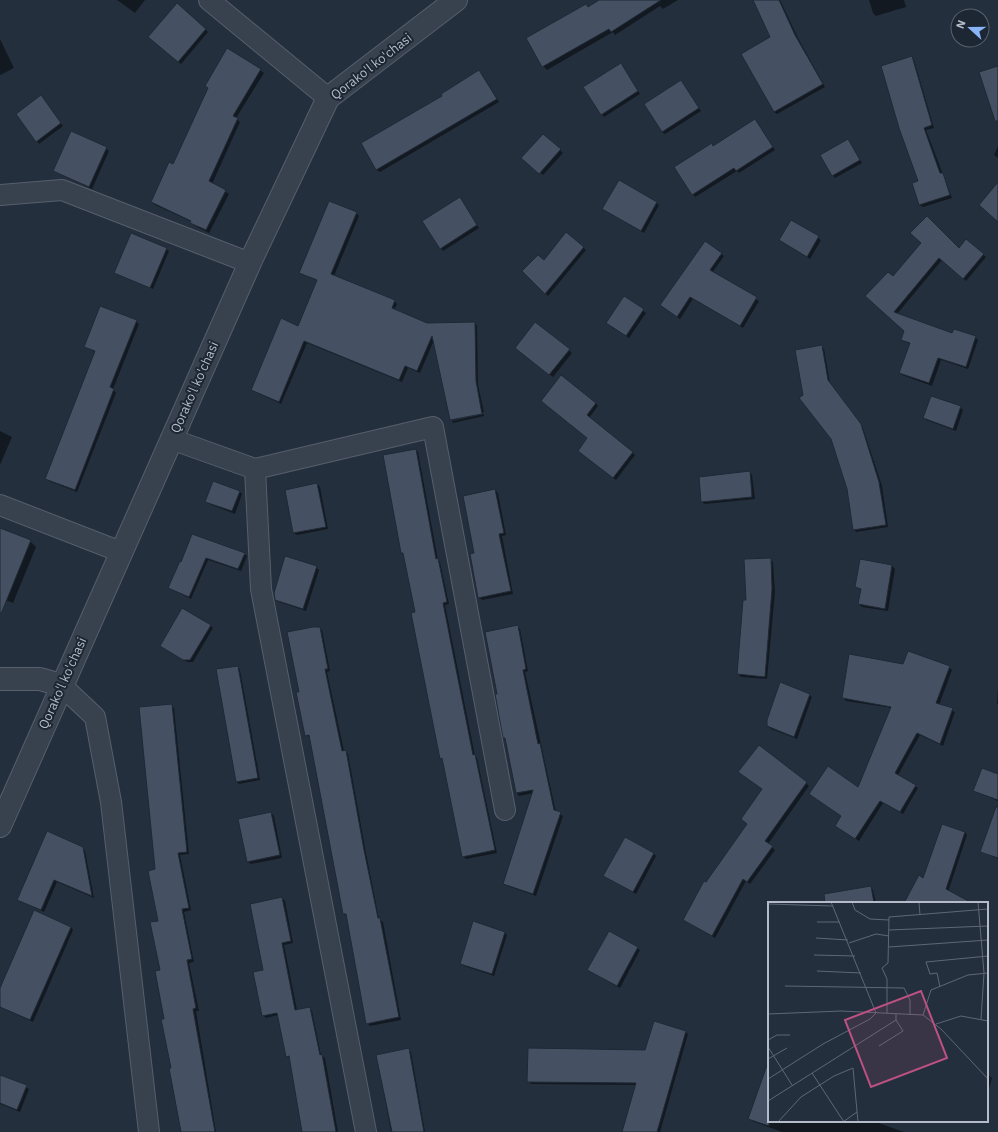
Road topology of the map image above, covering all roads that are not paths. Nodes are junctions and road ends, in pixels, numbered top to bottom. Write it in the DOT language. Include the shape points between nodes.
graph roads {
  1 [pos="209,0"];
  2 [pos="456,0"];
  3 [pos="328,98"];
  4 [pos="0,195"];
  5 [pos="250,263"];
  6 [pos="171,439"];
  7 [pos="254,469"];
  8 [pos="0,505"];
  9 [pos="121,552"];
  10 [pos="0,679"];
  11 [pos="61,685"];
  12 [pos="505,810"];
  13 [pos="0,826"];
  14 [pos="149,1132"];
  15 [pos="366,1132"];
  1 -- 3 [label="street"];
  2 -- 3 [label="street, Qorako'l ko'chasi"];
  3 -- 5 [label="street, Qorako'l ko'chasi"];
  4 -- 5 [label="street" via="62,190"];
  5 -- 6 [label="street, Qorako'l ko'chasi"];
  6 -- 7 [label="street"];
  6 -- 9 [label="street, Qorako'l ko'chasi"];
  7 -- 12 [label="street" via="433,427"];
  7 -- 15 [label="street" via="261,589"];
  8 -- 9 [label="street"];
  9 -- 11 [label="street, Qorako'l ko'chasi"];
  10 -- 11 [label="street" via="40,678"];
  11 -- 13 [label="street, Qorako'l ko'chasi"];
  11 -- 14 [label="street" via="95,717 111,802"];
}
